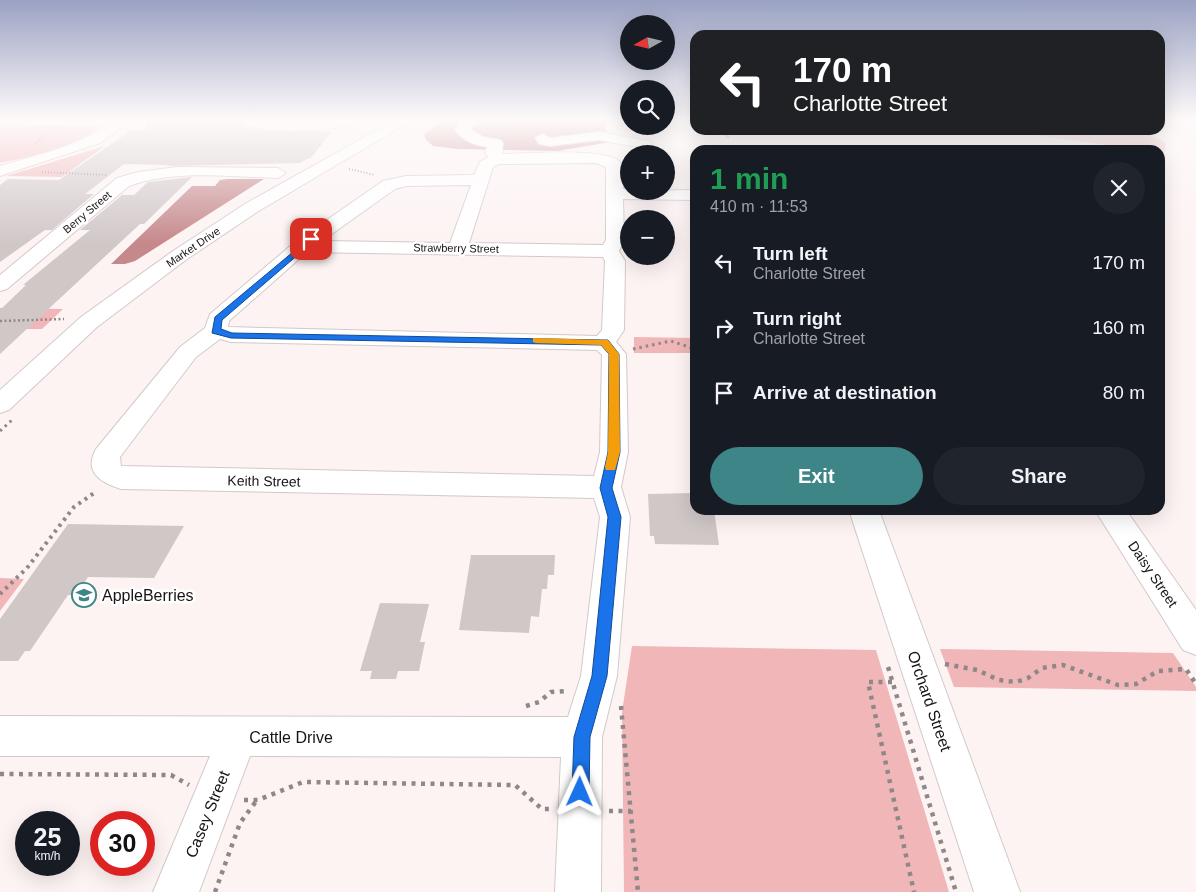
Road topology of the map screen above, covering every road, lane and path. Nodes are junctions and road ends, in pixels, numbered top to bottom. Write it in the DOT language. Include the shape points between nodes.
graph roads {
  1 [pos="33,161"];
  2 [pos="334,161"];
  3 [pos="489,161"];
  4 [pos="602,161"];
  5 [pos="342,167"];
  6 [pos="0,171"];
  7 [pos="278,173"];
  8 [pos="376,175"];
  9 [pos="481,180"];
  10 [pos="690,185"];
  11 [pos="615,194"];
  12 [pos="302,246"];
  13 [pos="458,248"];
  14 [pos="609,251"];
  15 [pos="0,285"];
  16 [pos="69,320"];
  17 [pos="0,321"];
  18 [pos="216,331"];
  19 [pos="615,346"];
  20 [pos="690,347"];
  21 [pos="0,404"];
  22 [pos="17,415"];
  23 [pos="0,431"];
  24 [pos="606,488"];
  25 [pos="94,493"];
  26 [pos="865,515"];
  27 [pos="1113,515"];
  28 [pos="0,594"];
  29 [pos="1196,639"];
  30 [pos="904,673"];
  31 [pos="1196,684"];
  32 [pos="595,691"];
  33 [pos="524,706"];
  34 [pos="0,736"];
  35 [pos="238,737"];
  36 [pos="582,737"];
  37 [pos="0,774"];
  38 [pos="212,800"];
  39 [pos="258,800"];
  40 [pos="580,810"];
  41 [pos="631,811"];
  42 [pos="176,892"];
  43 [pos="215,892"];
  44 [pos="578,892"];
  45 [pos="638,892"];
  46 [pos="914,892"];
  47 [pos="956,892"];
  48 [pos="997,892"];
  1 -- 6 [label="street"];
  2 -- 21 [label="street, Market Drive" via="251,208 180,255 89,322"];
  3 -- 9 [label="street"];
  4 -- 11 [label="street" via="614,165"];
  5 -- 8 [label="path"];
  7 -- 15 [label="street, Berry Street" via="212,175 153,172 123,182"];
  9 -- 12 [label="street" via="406,181 389,185"];
  9 -- 13 [label="street"];
  10 -- 11 [label="street"];
  11 -- 14 [label="street" via="615,240"];
  12 -- 13 [label="street, Strawberry Street"];
  12 -- 18 [label="street" via="218,319"];
  13 -- 14 [label="street, Strawberry Street"];
  14 -- 19 [label="street" via="615,261"];
  16 -- 17 [label="path"];
  18 -- 19 [label="street" via="231,336"];
  18 -- 24 [label="street, Keith Street" via="188,352 106,456 108,472 121,478"];
  19 -- 20 [label="path" via="643,348 671,341"];
  19 -- 24 [label="street" via="614,452"];
  22 -- 23 [label="path"];
  24 -- 32 [label="street" via="614,517"];
  25 -- 28 [label="path" via="74,507 27,568"];
  26 -- 30 [label="street, Orchard Street"];
  27 -- 29 [label="street, Daisy Street"];
  30 -- 31 [label="path" via="957,665 999,680 1016,682 1042,668 1063,665 1118,685 1136,684 1158,671 1186,669"];
  30 -- 46 [label="path" via="868,682"];
  30 -- 47 [label="path"];
  30 -- 48 [label="street, Orchard Street"];
  32 -- 33 [label="path" via="551,692 540,702"];
  32 -- 36 [label="street"];
  32 -- 41 [label="path" via="620,698"];
  34 -- 35 [label="street, Cattle Drive"];
  35 -- 36 [label="street, Cattle Drive"];
  35 -- 38 [label="street, Casey Street"];
  36 -- 40 [label="street"];
  37 -- 38 [label="path" via="171,776 189,784 190,800"];
  38 -- 39 [label="path"];
  38 -- 42 [label="street, Casey Street"];
  39 -- 40 [label="path" via="303,782 515,785 542,809"];
  39 -- 43 [label="path" via="240,823"];
  40 -- 41 [label="path"];
  40 -- 44 [label="street"];
  41 -- 45 [label="path"];
}
